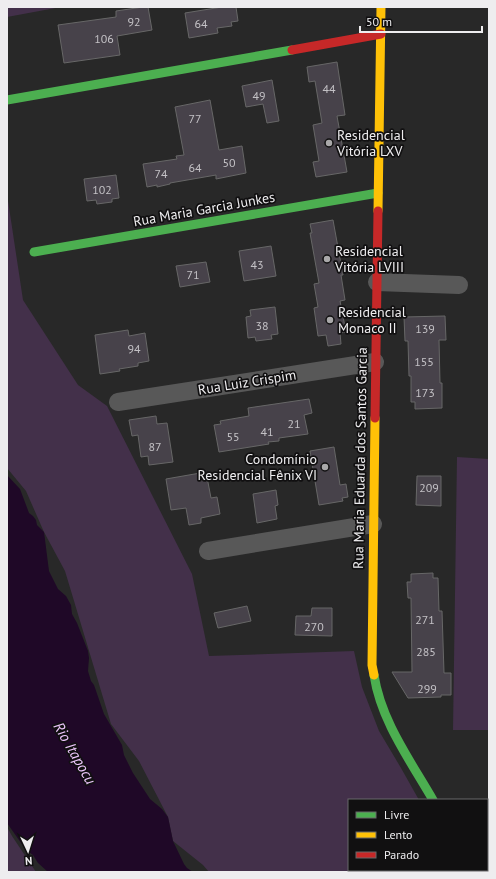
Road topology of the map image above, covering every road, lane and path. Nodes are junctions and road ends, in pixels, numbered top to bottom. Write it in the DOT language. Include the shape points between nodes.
graph roads {
  1 [pos="381,7"];
  2 [pos="381,34"];
  3 [pos="7,100"];
  4 [pos="378,193"];
  5 [pos="34,252"];
  6 [pos="377,282"];
  7 [pos="459,285"];
  8 [pos="375,362"];
  9 [pos="118,402"];
  10 [pos="373,524"];
  11 [pos="208,551"];
  12 [pos="432,799"];
  1 -- 2 [label="street, Rua Maria Eduarda dos Santos Garcia"];
  2 -- 3 [label="street"];
  2 -- 4 [label="street, Rua Maria Eduarda dos Santos Garcia"];
  4 -- 5 [label="street, Rua Maria Garcia Junkes"];
  4 -- 6 [label="street, Rua Maria Eduarda dos Santos Garcia"];
  6 -- 7 [label="street"];
  6 -- 8 [label="street, Rua Maria Eduarda dos Santos Garcia"];
  8 -- 9 [label="street, Rua Luiz Crispim"];
  8 -- 10 [label="street, Rua Maria Eduarda dos Santos Garcia"];
  10 -- 11 [label="street"];
  10 -- 12 [label="street, Rua Maria Eduarda dos Santos Garcia" via="371,640 376,690 390,725"];
}
